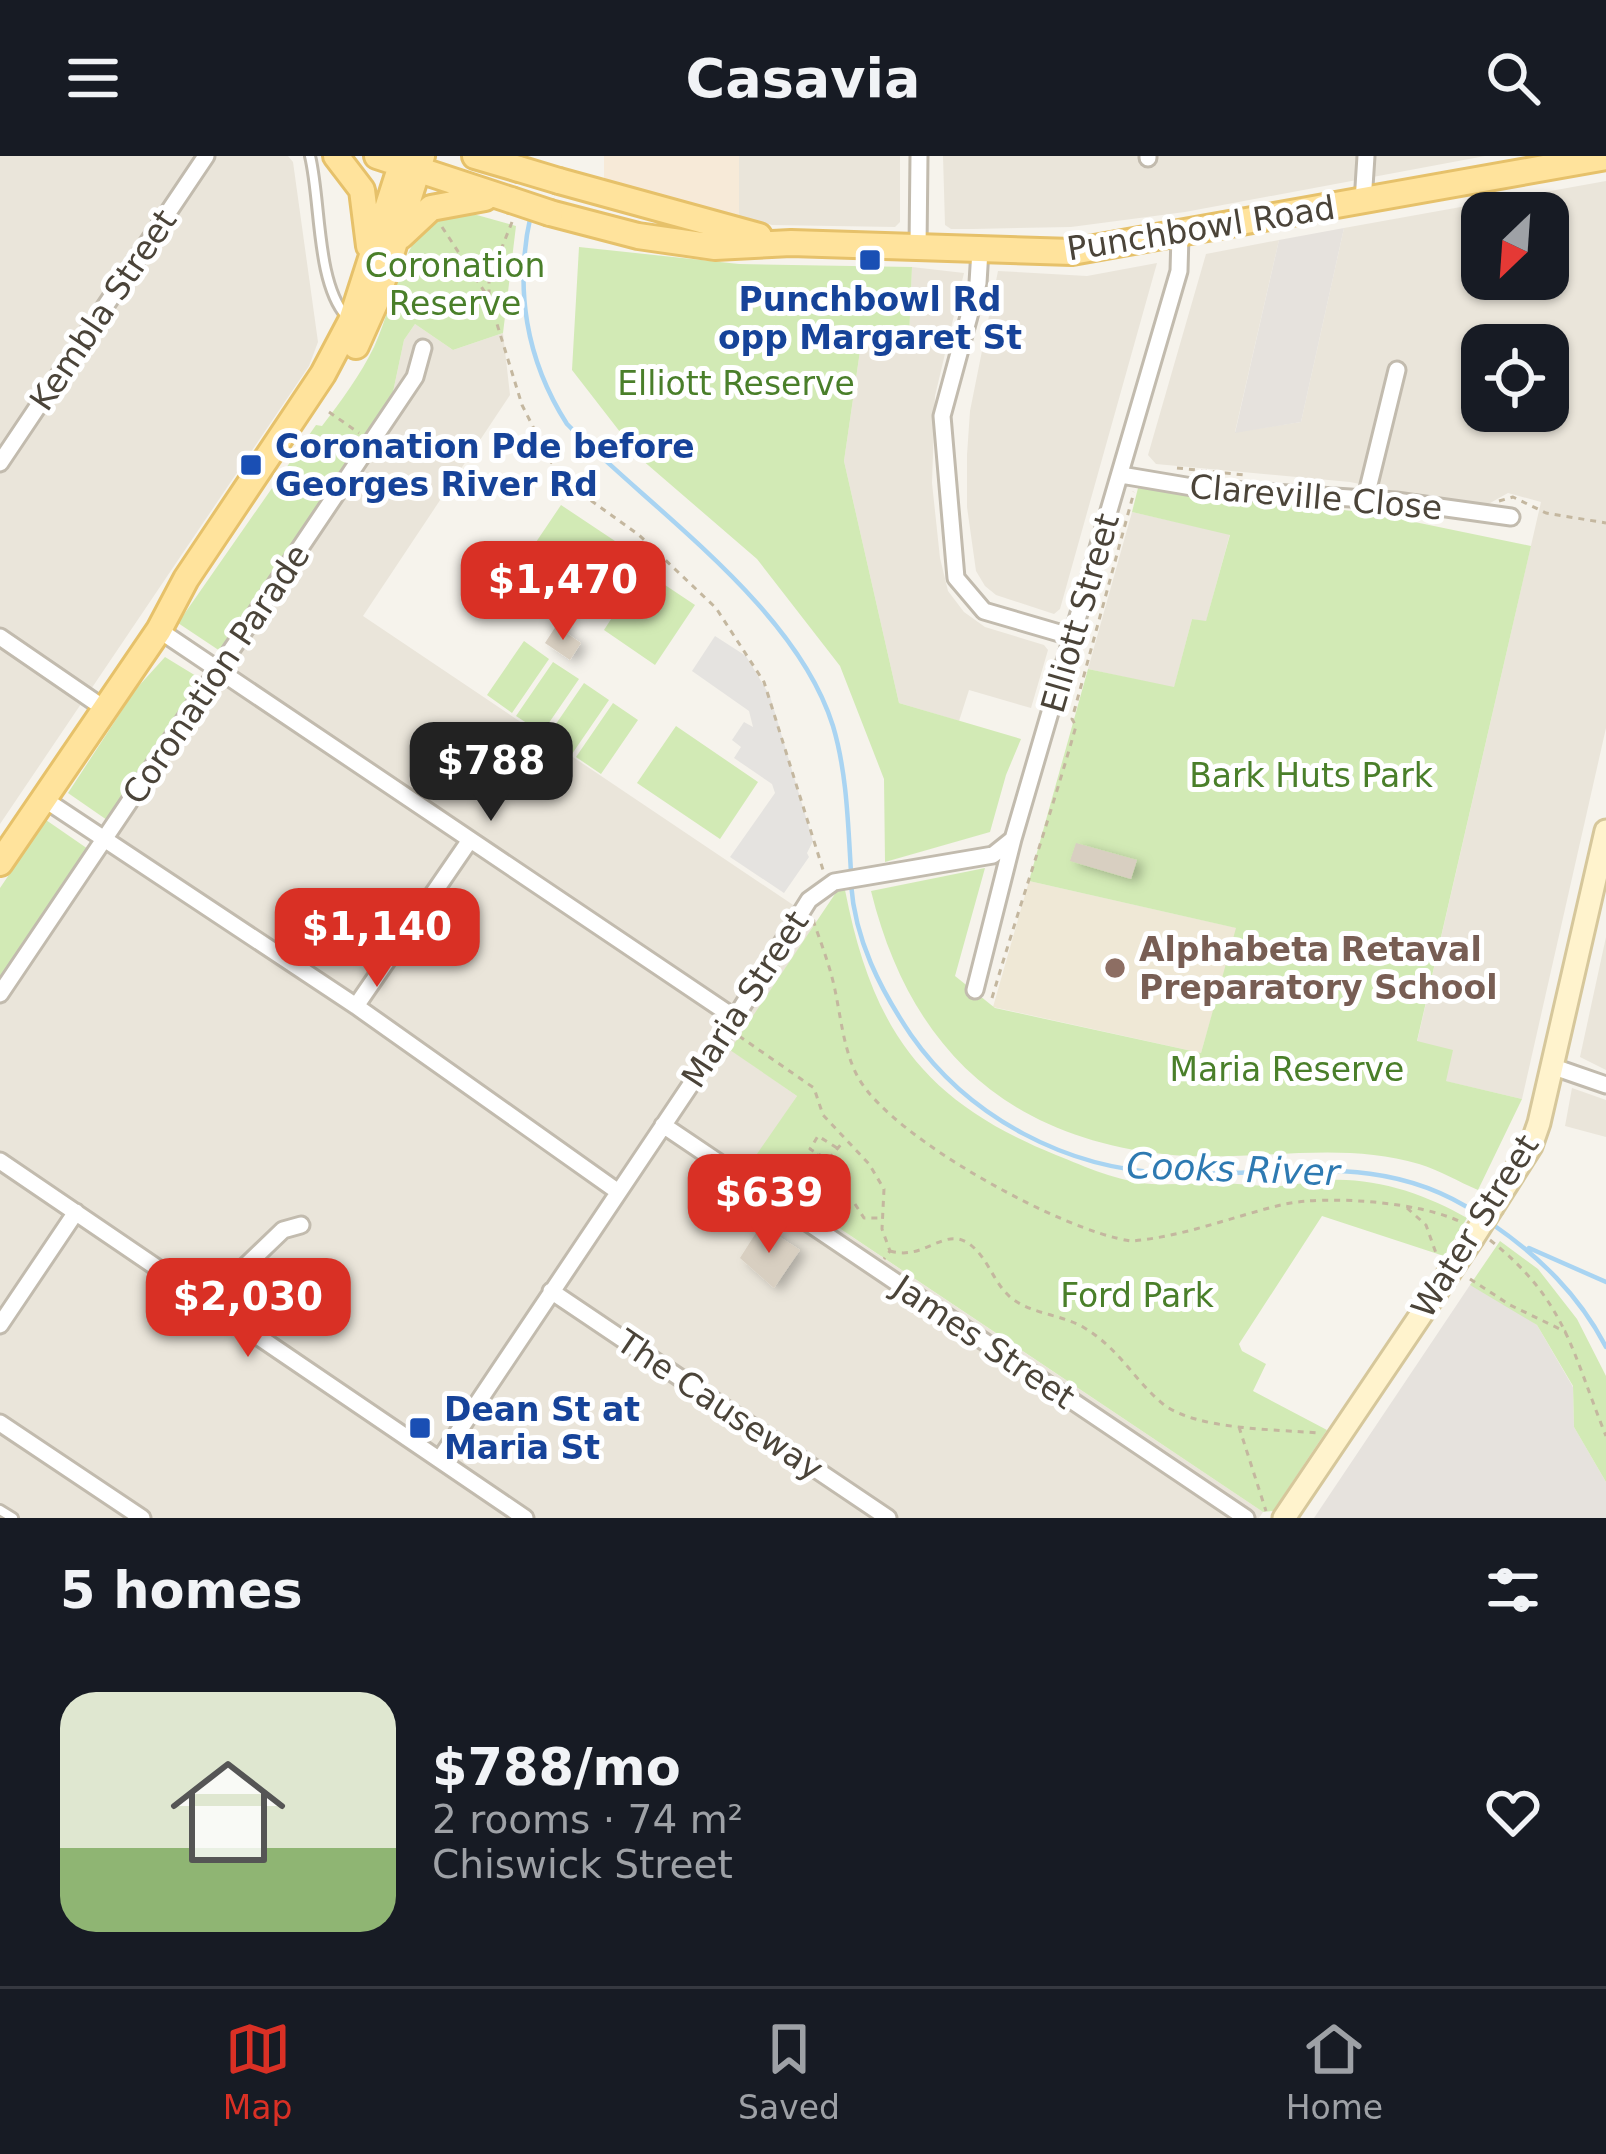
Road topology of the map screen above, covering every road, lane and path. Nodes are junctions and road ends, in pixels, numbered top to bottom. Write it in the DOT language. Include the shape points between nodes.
graph roads {
  1 [pos="206,156"];
  2 [pos="310,156"];
  3 [pos="336,156"];
  4 [pos="475,156"];
  5 [pos="919,156"];
  6 [pos="1366,156"];
  7 [pos="1606,157"];
  8 [pos="409,163"];
  9 [pos="1363,202"];
  10 [pos="508,206"];
  11 [pos="434,216"];
  12 [pos="1180,235"];
  13 [pos="791,243"];
  14 [pos="393,245"];
  15 [pos="918,248"];
  16 [pos="980,250"];
  17 [pos="371,266"];
  18 [pos="489,298"];
  19 [pos="351,321"];
  20 [pos="423,348"];
  21 [pos="1397,370"];
  22 [pos="329,412"];
  23 [pos="365,437"];
  24 [pos="0,463"];
  25 [pos="1121,475"];
  26 [pos="1135,490"];
  27 [pos="1365,501"];
  28 [pos="1530,506"];
  29 [pos="1511,518"];
  30 [pos="1606,523"];
  31 [pos="158,630"];
  32 [pos="0,637"];
  33 [pos="1073,637"];
  34 [pos="220,671"];
  35 [pos="105,709"];
  36 [pos="44,799"];
  37 [pos="1606,831"];
  38 [pos="104,839"];
  39 [pos="1013,839"];
  40 [pos="470,840"];
  41 [pos="0,863"];
  42 [pos="830,884"];
  43 [pos="975,990"];
  44 [pos="0,994"];
  45 [pos="992,998"];
  46 [pos="356,1006"];
  47 [pos="732,1023"];
  48 [pos="1554,1067"];
  49 [pos="1606,1085"];
  50 [pos="663,1125"];
  51 [pos="844,1141"];
  52 [pos="837,1148"];
  53 [pos="819,1154"];
  54 [pos="0,1161"];
  55 [pos="617,1191"];
  56 [pos="855,1204"];
  57 [pos="1405,1207"];
  58 [pos="76,1212"];
  59 [pos="803,1218"];
  60 [pos="882,1218"];
  61 [pos="301,1225"];
  62 [pos="1475,1234"];
  63 [pos="890,1251"];
  64 [pos="1437,1256"];
  65 [pos="877,1271"];
  66 [pos="1465,1276"];
  67 [pos="551,1291"];
  68 [pos="208,1302"];
  69 [pos="0,1325"];
  70 [pos="1568,1333"];
  71 [pos="0,1423"];
  72 [pos="1238,1425"];
  73 [pos="1317,1433"];
  74 [pos="1606,1436"];
  75 [pos="440,1459"];
  76 [pos="0,1510"];
  77 [pos="1275,1515"];
  78 [pos="516,1516"];
  79 [pos="13,1518"];
  80 [pos="142,1518"];
  81 [pos="888,1518"];
  82 [pos="1246,1518"];
  1 -- 24 [label="street, Kembla Street"];
  2 -- 19 [label="lane" via="332,294"];
  3 -- 17 [label="main road" via="362,190"];
  4 -- 13 [label="main road, Punchbowl Road, bridge"];
  5 -- 15 [label="street"];
  6 -- 9 [label="street"];
  7 -- 9 [label="main road, Punchbowl Road"];
  8 -- 10 [label="main road, Punchbowl Road"];
  8 -- 14 [label="main road, Coronation Parade"];
  8 -- 17 [label="main road, Coronation Parade"];
  9 -- 12 [label="main road, Punchbowl Road"];
  10 -- 13 [label="main road, Punchbowl Road, bridge" via="682,243"];
  10 -- 14 [label="main road" via="459,200 431,208"];
  10 -- 18 [label="path"];
  11 -- 18 [label="path"];
  12 -- 16 [label="main road, Punchbowl Road" via="1072,252"];
  12 -- 25 [label="street, Elliott Street" via="1179,271"];
  13 -- 15 [label="main road, Punchbowl Road"];
  14 -- 31 [label="main road, Coronation Parade" via="369,321 343,368"];
  15 -- 16 [label="main road, Punchbowl Road"];
  16 -- 33 [label="street" via="942,416 956,578 984,611"];
  17 -- 19 [label="main road, Coronation Parade"];
  18 -- 42 [label="path" via="522,405 551,462 716,608 764,682"];
  19 -- 31 [label="main road, Coronation Parade"];
  20 -- 34 [label="street, Coronation Parade" via="415,377"];
  21 -- 27 [label="street"];
  22 -- 23 [label="path"];
  25 -- 27 [label="street, Clareville Close"];
  25 -- 33 [label="street, Elliott Street"];
  26 -- 45 [label="path" via="1076,726"];
  27 -- 29 [label="street, Clareville Close"];
  28 -- 30 [label="path"];
  31 -- 34 [label="street"];
  31 -- 35 [label="main road, Coronation Parade"];
  32 -- 35 [label="street"];
  33 -- 39 [label="street, Elliott Street"];
  34 -- 38 [label="street, Coronation Parade"];
  34 -- 40 [label="street"];
  35 -- 36 [label="main road, Coronation Parade"];
  36 -- 38 [label="street"];
  36 -- 41 [label="main road, Coronation Parade"];
  37 -- 48 [label="main road, Water Street"];
  38 -- 44 [label="street, Coronation Parade"];
  38 -- 46 [label="street"];
  39 -- 42 [label="street, Maria Street" via="993,855"];
  39 -- 43 [label="street, Elliott Street"];
  40 -- 46 [label="street"];
  40 -- 47 [label="street"];
  42 -- 47 [label="street, Maria Street" via="809,899"];
  42 -- 57 [label="path" via="813,921 861,1082 888,1112 999,1188 1131,1241 1288,1204"];
  46 -- 55 [label="street"];
  47 -- 50 [label="street, Maria Street"];
  47 -- 51 [label="path" via="814,1088"];
  48 -- 49 [label="street"];
  48 -- 62 [label="main road, Water Street, bridge" via="1531,1146"];
  50 -- 55 [label="street, Maria Street"];
  50 -- 59 [label="street, James Street"];
  51 -- 52 [label="path"];
  51 -- 60 [label="path" via="884,1189"];
  52 -- 53 [label="path" via="829,1160"];
  52 -- 53 [label="path" via="818,1136 811,1149"];
  53 -- 59 [label="path" via="813,1203"];
  54 -- 58 [label="street"];
  55 -- 67 [label="street, Maria Street"];
  56 -- 60 [label="path" via="864,1218"];
  57 -- 62 [label="path" via="1447,1215"];
  57 -- 64 [label="path" via="1426,1225"];
  58 -- 68 [label="street"];
  58 -- 69 [label="street"];
  59 -- 65 [label="street, James Street"];
  60 -- 63 [label="path"];
  61 -- 68 [label="street" via="283,1230"];
  62 -- 70 [label="path" via="1537,1282"];
  62 -- 77 [label="main road, Water Street"];
  63 -- 65 [label="path"];
  63 -- 72 [label="path" via="923,1252 944,1238 969,1244 1019,1304 1109,1345 1166,1406"];
  65 -- 82 [label="street, James Street"];
  66 -- 70 [label="path"];
  67 -- 75 [label="street, Maria Street"];
  67 -- 81 [label="street, The Causeway"];
  68 -- 75 [label="street"];
  70 -- 74 [label="path"];
  71 -- 80 [label="street"];
  72 -- 73 [label="path"];
  72 -- 77 [label="path"];
  75 -- 78 [label="street"];
  76 -- 79 [label="lane"];
}
